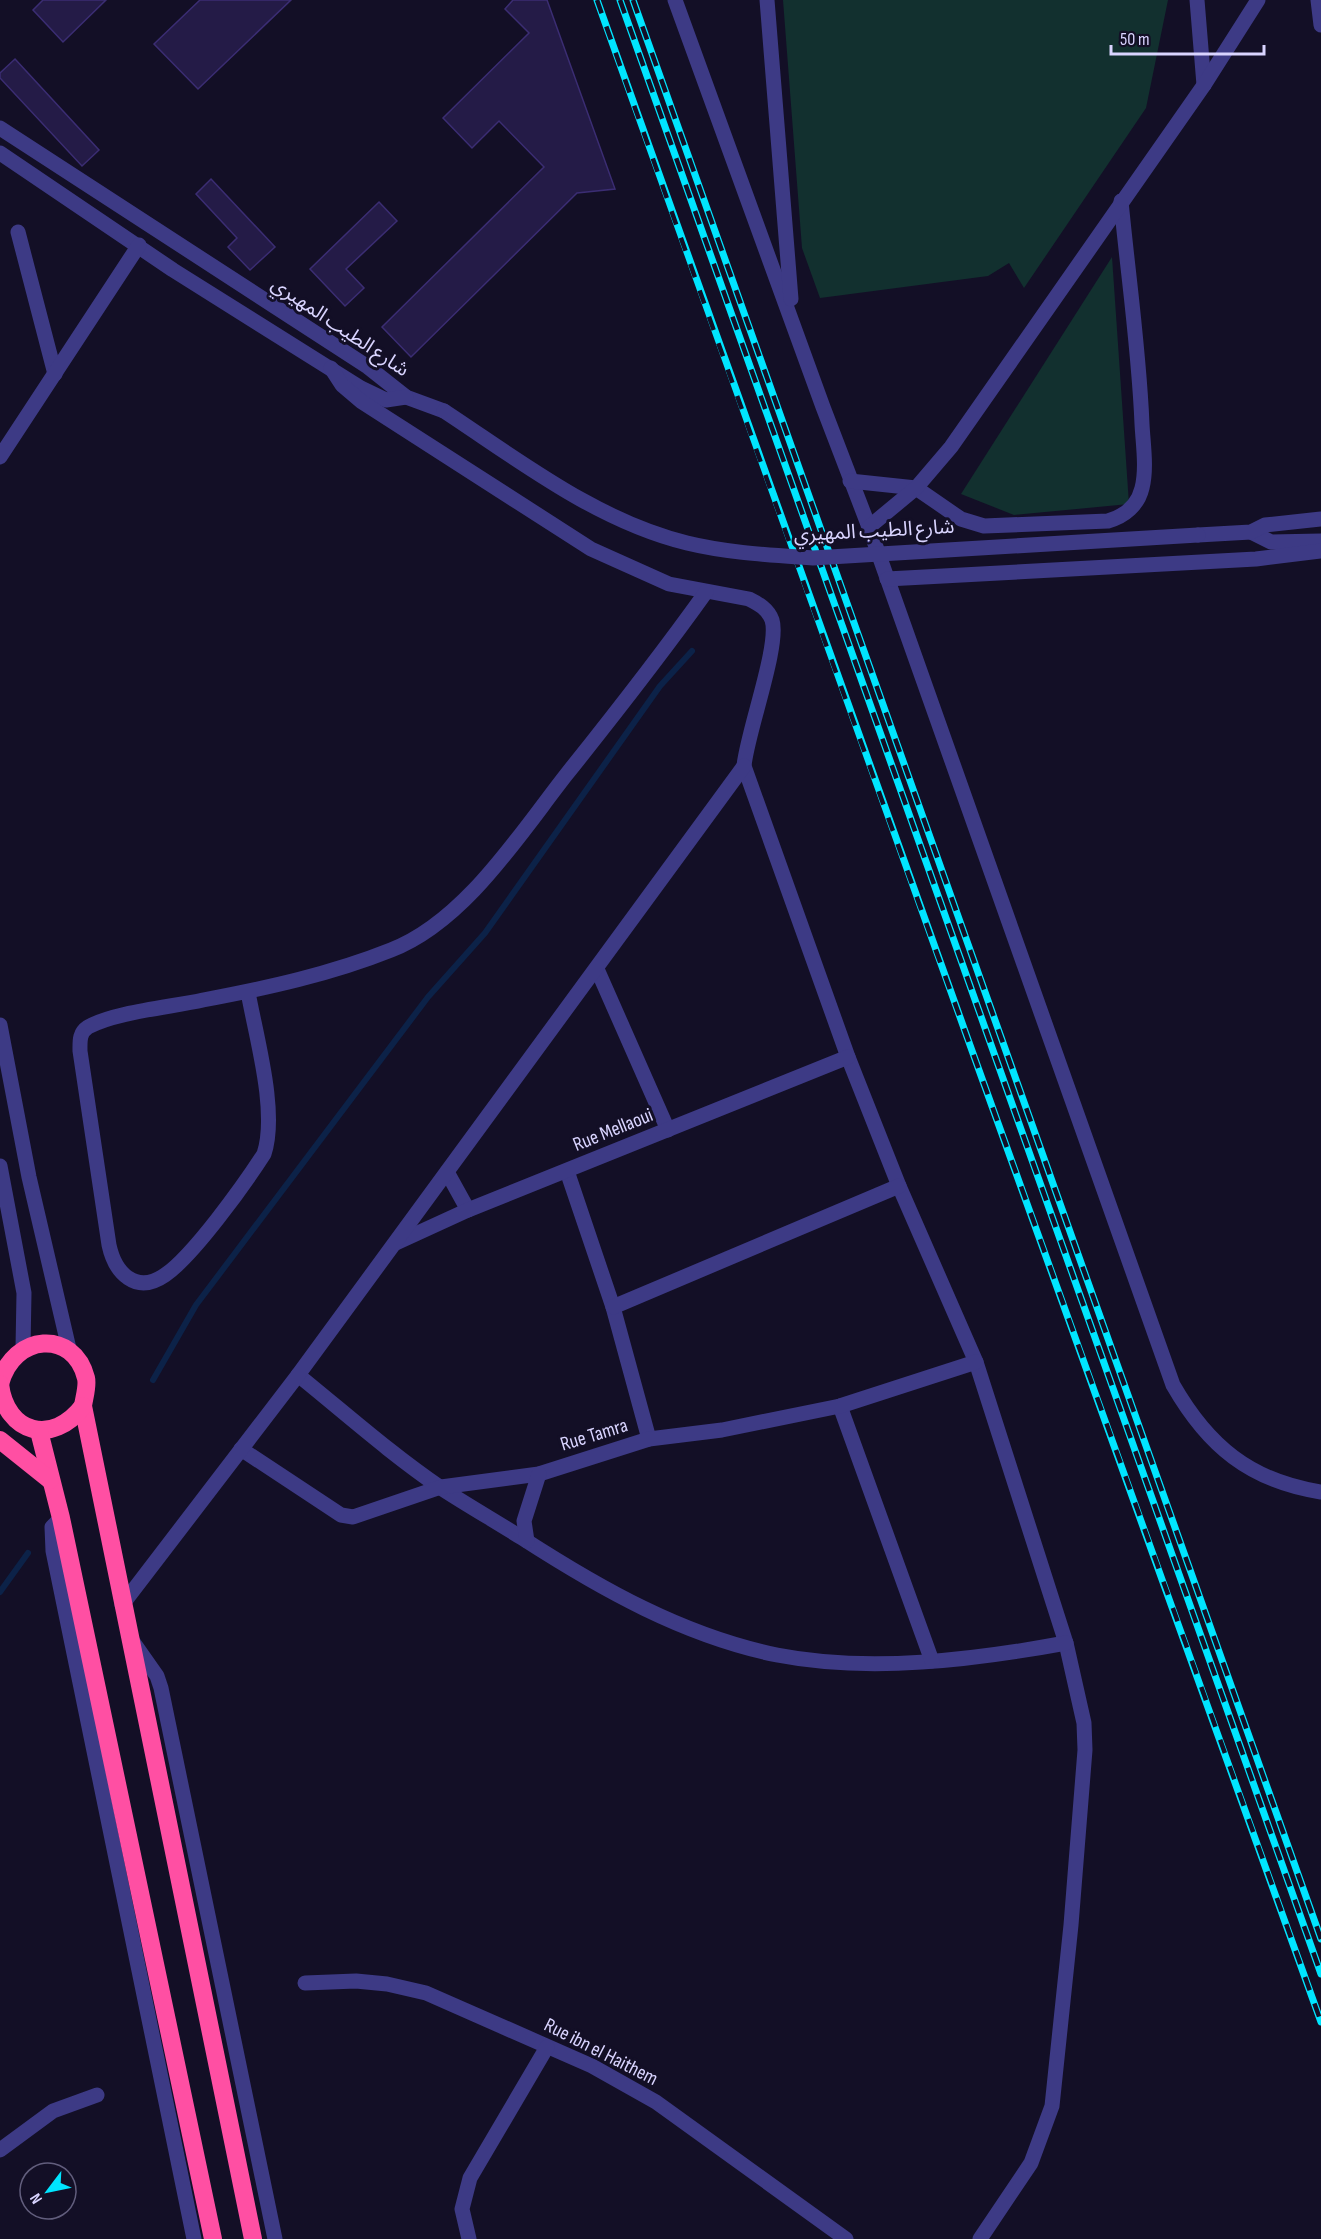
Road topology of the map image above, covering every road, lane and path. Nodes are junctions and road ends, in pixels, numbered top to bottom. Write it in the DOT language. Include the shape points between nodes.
graph roads {
  1 [pos="675,0"];
  2 [pos="767,0"];
  3 [pos="1197,0"];
  4 [pos="1258,0"];
  5 [pos="1318,0"];
  6 [pos="1321,25"];
  7 [pos="1203,85"];
  8 [pos="0,128"];
  9 [pos="0,153"];
  10 [pos="1121,201"];
  11 [pos="18,232"];
  12 [pos="139,245"];
  13 [pos="792,317"];
  14 [pos="331,368"];
  15 [pos="55,374"];
  16 [pos="405,397"];
  17 [pos="0,457"];
  18 [pos="850,480"];
  19 [pos="916,488"];
  20 [pos="1321,519"];
  21 [pos="869,527"];
  22 [pos="1251,532"];
  23 [pos="1321,541"];
  24 [pos="1321,551"];
  25 [pos="887,579"];
  26 [pos="706,592"];
  27 [pos="744,766"];
  28 [pos="597,969"];
  29 [pos="248,992"];
  30 [pos="0,1025"];
  31 [pos="848,1057"];
  32 [pos="668,1130"];
  33 [pos="0,1166"];
  34 [pos="567,1171"];
  35 [pos="447,1172"];
  36 [pos="900,1186"];
  37 [pos="468,1210"];
  38 [pos="394,1244"];
  39 [pos="613,1307"];
  40 [pos="70,1353"];
  41 [pos="12,1354"];
  42 [pos="976,1362"];
  43 [pos="298,1375"];
  44 [pos="0,1384"];
  45 [pos="82,1406"];
  46 [pos="840,1406"];
  47 [pos="4,1412"];
  48 [pos="39,1431"];
  49 [pos="649,1439"];
  50 [pos="0,1440"];
  51 [pos="241,1449"];
  52 [pos="539,1474"];
  53 [pos="50,1480"];
  54 [pos="441,1487"];
  55 [pos="1321,1492"];
  56 [pos="61,1518"];
  57 [pos="527,1541"];
  58 [pos="122,1605"];
  59 [pos="128,1635"];
  60 [pos="1066,1643"];
  61 [pos="932,1661"];
  62 [pos="305,1983"];
  63 [pos="547,2046"];
  64 [pos="97,2095"];
  65 [pos="0,2150"];
  66 [pos="194,2239"];
  67 [pos="213,2239"];
  68 [pos="253,2239"];
  69 [pos="275,2239"];
  70 [pos="469,2239"];
  71 [pos="846,2239"];
  72 [pos="980,2239"];
  1 -- 13 [label="street"];
  2 -- 13 [label="street"];
  3 -- 7 [label="street"];
  4 -- 7 [label="street"];
  5 -- 6 [label="street"];
  7 -- 10 [label="street"];
  8 -- 16 [label="street, شارع الطيب المهيري" via="368,367"];
  9 -- 12 [label="street, شارع الطيب المهيري"];
  10 -- 19 [label="street" via="962,432"];
  10 -- 19 [label="street" via="1142,402 1144,463 1142,488 1135,503 1123,515 1108,521 984,526 961,519"];
  11 -- 15 [label="street"];
  12 -- 14 [label="street, شارع الطيب المهيري"];
  12 -- 15 [label="street"];
  13 -- 18 [label="street"];
  14 -- 16 [label="street, شارع الطيب المهيري" via="386,400"];
  14 -- 26 [label="street" via="342,385 362,402 573,538 669,584"];
  15 -- 17 [label="street"];
  16 -- 22 [label="street, شارع الطيب المهيري, bridge" via="444,411 589,505 687,543 753,554 813,558"];
  18 -- 19 [label="street"];
  18 -- 21 [label="street"];
  19 -- 21 [label="street"];
  20 -- 22 [label="street" via="1265,525"];
  21 -- 25 [label="street"];
  22 -- 23 [label="street" via="1271,542"];
  24 -- 25 [label="street" via="1256,559"];
  25 -- 55 [label="street" via="1173,1385 1197,1424 1249,1469 1268,1479"];
  26 -- 27 [label="street" via="760,604 772,622 772,648"];
  26 -- 29 [label="street" via="663,653 492,868 448,914 394,949 338,969"];
  27 -- 28 [label="street"];
  27 -- 31 [label="street"];
  28 -- 32 [label="street"];
  28 -- 35 [label="street"];
  29 -- 29 [label="street" via="113,1018 89,1027 81,1035 80,1051 112,1259 122,1274 131,1279 152,1281 174,1269 264,1154 269,1134 268,1111"];
  30 -- 40 [label="street" via="29,1177"];
  31 -- 32 [label="street, Rue Mellaoui"];
  31 -- 36 [label="street"];
  32 -- 34 [label="street, Rue Mellaoui"];
  33 -- 41 [label="street" via="24,1293"];
  34 -- 37 [label="street, Rue Mellaoui"];
  34 -- 39 [label="street"];
  35 -- 37 [label="street"];
  35 -- 38 [label="street"];
  36 -- 39 [label="street"];
  36 -- 42 [label="street"];
  37 -- 38 [label="street, Rue Mellaoui"];
  38 -- 43 [label="street"];
  39 -- 49 [label="street"];
  40 -- 41 [label="highway" via="56,1345 39,1344"];
  40 -- 45 [label="highway" via="81,1365 87,1381"];
  41 -- 44 [label="highway"];
  42 -- 46 [label="street, Rue Tamra"];
  42 -- 60 [label="street"];
  43 -- 51 [label="street"];
  43 -- 54 [label="street"];
  44 -- 47 [label="highway"];
  45 -- 48 [label="highway" via="72,1420 57,1429"];
  45 -- 58 [label="highway"];
  46 -- 49 [label="street, Rue Tamra" via="722,1430"];
  46 -- 61 [label="street"];
  47 -- 48 [label="highway"];
  48 -- 53 [label="highway"];
  49 -- 52 [label="street, Rue Tamra"];
  50 -- 53 [label="highway"];
  51 -- 54 [label="street, Rue Tamra" via="341,1515 369,1513"];
  51 -- 58 [label="street"];
  52 -- 54 [label="street, Rue Tamra"];
  52 -- 57 [label="street" via="524,1521"];
  53 -- 56 [label="highway"];
  54 -- 57 [label="street"];
  56 -- 66 [label="street" via="51,1527 53,1551"];
  56 -- 67 [label="highway"];
  57 -- 61 [label="street" via="599,1587 674,1623 731,1643 778,1655 827,1660"];
  58 -- 59 [label="highway"];
  59 -- 68 [label="highway"];
  59 -- 69 [label="street" via="161,1688"];
  60 -- 61 [label="street" via="987,1658"];
  60 -- 72 [label="street" via="1084,1723 1085,1750 1052,2106 1031,2163"];
  62 -- 63 [label="street, Rue ibn el Haithem" via="356,1981 426,1993"];
  63 -- 70 [label="street" via="470,2178 462,2209"];
  63 -- 71 [label="street, Rue ibn el Haithem" via="656,2102"];
  64 -- 65 [label="street" via="53,2111"];
}
